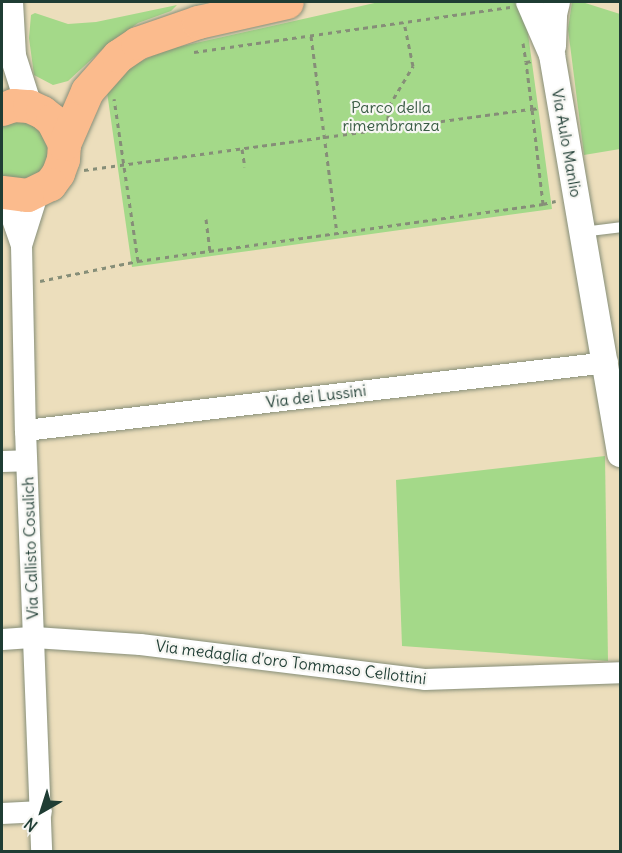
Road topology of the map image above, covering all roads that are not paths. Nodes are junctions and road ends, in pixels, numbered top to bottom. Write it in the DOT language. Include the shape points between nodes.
graph roads {
  1 [pos="10,2"];
  2 [pos="287,2"];
  3 [pos="557,2"];
  4 [pos="523,4"];
  5 [pos="544,62"];
  6 [pos="100,92"];
  7 [pos="18,106"];
  8 [pos="71,157"];
  9 [pos="38,191"];
  10 [pos="2,193"];
  11 [pos="621,227"];
  12 [pos="582,232"];
  13 [pos="21,245"];
  14 [pos="607,362"];
  15 [pos="616,398"];
  16 [pos="25,430"];
  17 [pos="621,453"];
  18 [pos="26,460"];
  19 [pos="2,461"];
  20 [pos="34,637"];
  21 [pos="2,639"];
  22 [pos="621,672"];
  23 [pos="41,811"];
  24 [pos="2,813"];
  25 [pos="41,852"];
  1 -- 7 [label="street"];
  2 -- 6 [label="main road" via="198,22 137,43 118,56"];
  3 -- 5 [label="street, Via Aulo Manlio"];
  4 -- 5 [label="street, Via Aulo Manlio"];
  5 -- 12 [label="street, Via Aulo Manlio"];
  6 -- 7 [label="main road"];
  6 -- 8 [label="main road, Via Callisto Cosulich"];
  7 -- 8 [label="main road" via="52,120"];
  8 -- 9 [label="main road, Via Callisto Cosulich" via="63,159 50,184"];
  9 -- 10 [label="main road, Via Callisto Cosulich" via="27,195"];
  9 -- 13 [label="street, Via Callisto Cosulich"];
  10 -- 13 [label="street, Via Callisto Cosulich"];
  11 -- 12 [label="lane"];
  12 -- 14 [label="street, Via Aulo Manlio"];
  13 -- 16 [label="street, Via Callisto Cosulich"];
  14 -- 15 [label="street, Via Aulo Manlio"];
  14 -- 16 [label="street, Via dei Lussini"];
  15 -- 17 [label="street, Via Aulo Manlio"];
  16 -- 18 [label="street, Via Callisto Cosulich"];
  18 -- 19 [label="street"];
  18 -- 20 [label="street, Via Callisto Cosulich"];
  20 -- 21 [label="street, Via medaglia d'oro Tommaso Cellottini"];
  20 -- 22 [label="street, Via medaglia d'oro Tommaso Cellottini" via="140,644 424,679"];
  20 -- 23 [label="street, Via Callisto Cosulich"];
  23 -- 24 [label="street"];
  23 -- 25 [label="street, Via Callisto Cosulich"];
}
